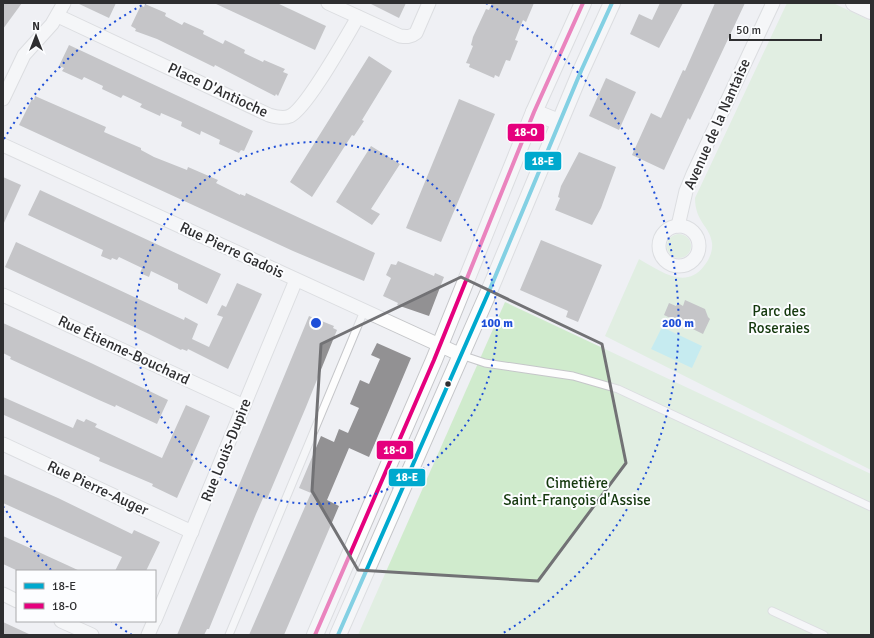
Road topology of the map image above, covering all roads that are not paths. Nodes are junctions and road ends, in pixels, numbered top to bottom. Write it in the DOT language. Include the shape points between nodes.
graph roads {
  1 [pos="64,3"];
  2 [pos="328,3"];
  3 [pos="429,3"];
  4 [pos="583,3"];
  5 [pos="612,3"];
  6 [pos="773,3"];
  7 [pos="854,3"];
  8 [pos="871,11"];
  9 [pos="58,16"];
  10 [pos="358,17"];
  11 [pos="3,99"];
  12 [pos="534,112"];
  13 [pos="560,122"];
  14 [pos="3,145"];
  15 [pos="678,226"];
  16 [pos="296,280"];
  17 [pos="3,295"];
  18 [pos="364,311"];
  19 [pos="439,346"];
  20 [pos="460,355"];
  21 [pos="244,406"];
  22 [pos="3,444"];
  23 [pos="381,482"];
  24 [pos="400,491"];
  25 [pos="871,507"];
  26 [pos="192,532"];
  27 [pos="3,594"];
  28 [pos="16,600"];
  29 [pos="772,611"];
  30 [pos="156,618"];
  31 [pos="63,622"];
  32 [pos="154,622"];
  33 [pos="92,635"];
  34 [pos="148,635"];
  35 [pos="229,635"];
  36 [pos="315,635"];
  37 [pos="338,635"];
  38 [pos="824,635"];
  1 -- 9 [label="street"];
  2 -- 10 [label="street"];
  3 -- 10 [label="street" via="419,28 412,36 400,36"];
  4 -- 12 [label="street"];
  5 -- 13 [label="street"];
  6 -- 15 [label="street, Avenue de la Nantaise" via="693,174 686,191"];
  7 -- 8 [label="street"];
  9 -- 10 [label="street, Place D'Antioche" via="279,118 288,117 303,106"];
  9 -- 11 [label="street" via="24,56"];
  12 -- 13 [label="street"];
  12 -- 19 [label="street"];
  13 -- 20 [label="street"];
  14 -- 16 [label="street, Rue Pierre Gadois"];
  16 -- 18 [label="street, Rue Pierre Gadois"];
  16 -- 21 [label="street, Rue Louis-Dupire"];
  17 -- 21 [label="street, Rue Étienne-Bouchard"];
  18 -- 19 [label="street, Rue Pierre Gadois"];
  18 -- 35 [label="lane"];
  19 -- 20 [label="street, Rue Pierre Gadois"];
  19 -- 23 [label="street"];
  20 -- 24 [label="street"];
  20 -- 25 [label="lane" via="485,363 574,376 618,389"];
  21 -- 26 [label="street, Rue Louis-Dupire"];
  22 -- 26 [label="street, Rue Pierre-Auger"];
  23 -- 24 [label="street"];
  23 -- 36 [label="street"];
  24 -- 37 [label="street"];
  26 -- 30 [label="street, Rue Louis-Dupire"];
  27 -- 28 [label="street"];
  29 -- 38 [label="lane"];
  31 -- 33 [label="street"];
  32 -- 34 [label="street, Rue Louis-Dupire"];
}
